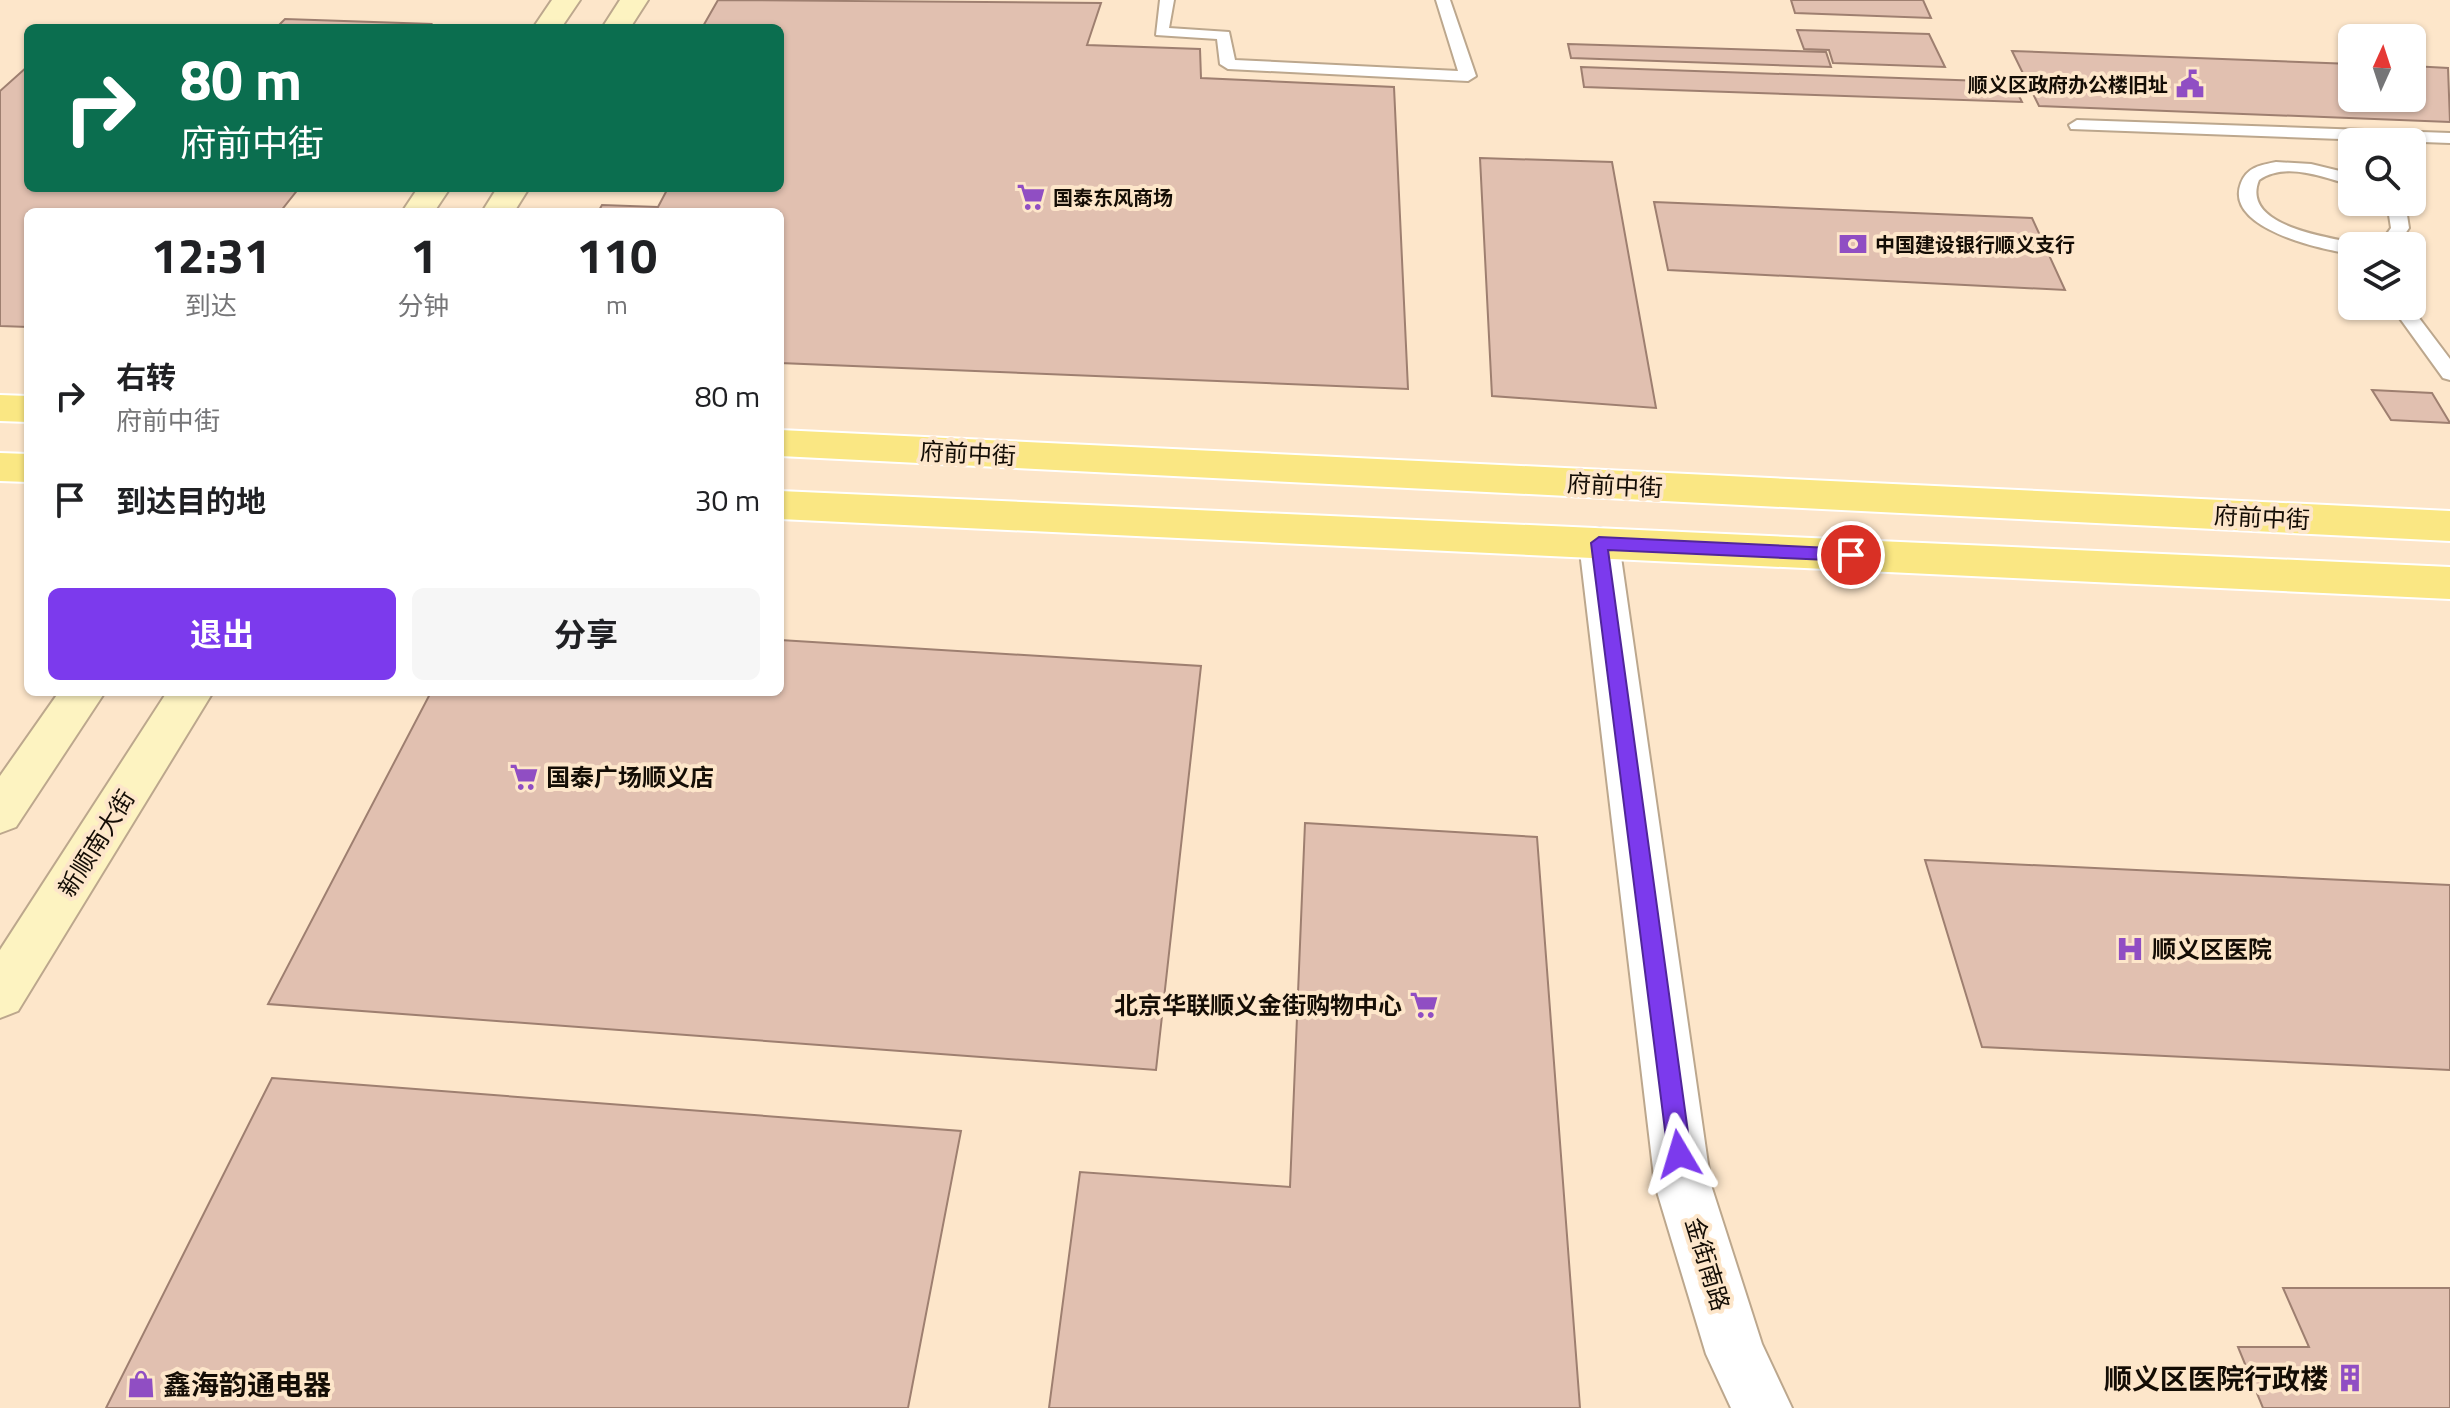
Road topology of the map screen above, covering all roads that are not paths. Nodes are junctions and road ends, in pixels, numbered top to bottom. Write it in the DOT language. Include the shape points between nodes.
graph roads {
  1 [pos="566,0"];
  2 [pos="634,0"];
  3 [pos="1167,0"];
  4 [pos="1443,0"];
  5 [pos="550,24"];
  6 [pos="619,24"];
  7 [pos="2077,125"];
  8 [pos="2274,132"];
  9 [pos="2450,138"];
  10 [pos="2299,167"];
  11 [pos="2338,177"];
  12 [pos="2338,246"];
  13 [pos="2410,320"];
  14 [pos="2450,373"];
  15 [pos="0,408"];
  16 [pos="24,409"];
  17 [pos="784,443"];
  18 [pos="0,467"];
  19 [pos="24,468"];
  20 [pos="784,505"];
  21 [pos="2450,526"];
  22 [pos="1599,543"];
  23 [pos="2450,583"];
  24 [pos="80,696"];
  25 [pos="188,696"];
  26 [pos="0,813"];
  27 [pos="0,994"];
  28 [pos="1762,1408"];
  1 -- 5 [label="main road"];
  2 -- 6 [label="main road"];
  3 -- 4 [label="lane" via="1161,32 1224,35 1228,64 1468,76"];
  7 -- 8 [label="lane"];
  8 -- 9 [label="lane"];
  8 -- 10 [label="lane"];
  10 -- 11 [label="lane"];
  10 -- 12 [label="lane" via="2269,169 2250,180 2251,204 2283,230"];
  13 -- 14 [label="lane"];
  15 -- 16 [label="main road"];
  17 -- 21 [label="main road, 府前中街"];
  18 -- 19 [label="main road"];
  20 -- 22 [label="main road"];
  22 -- 23 [label="main road"];
  22 -- 28 [label="street, 金街南路" via="1683,1185 1736,1354"];
  24 -- 26 [label="main road"];
  25 -- 27 [label="main road, 新顺南大街"];
}
